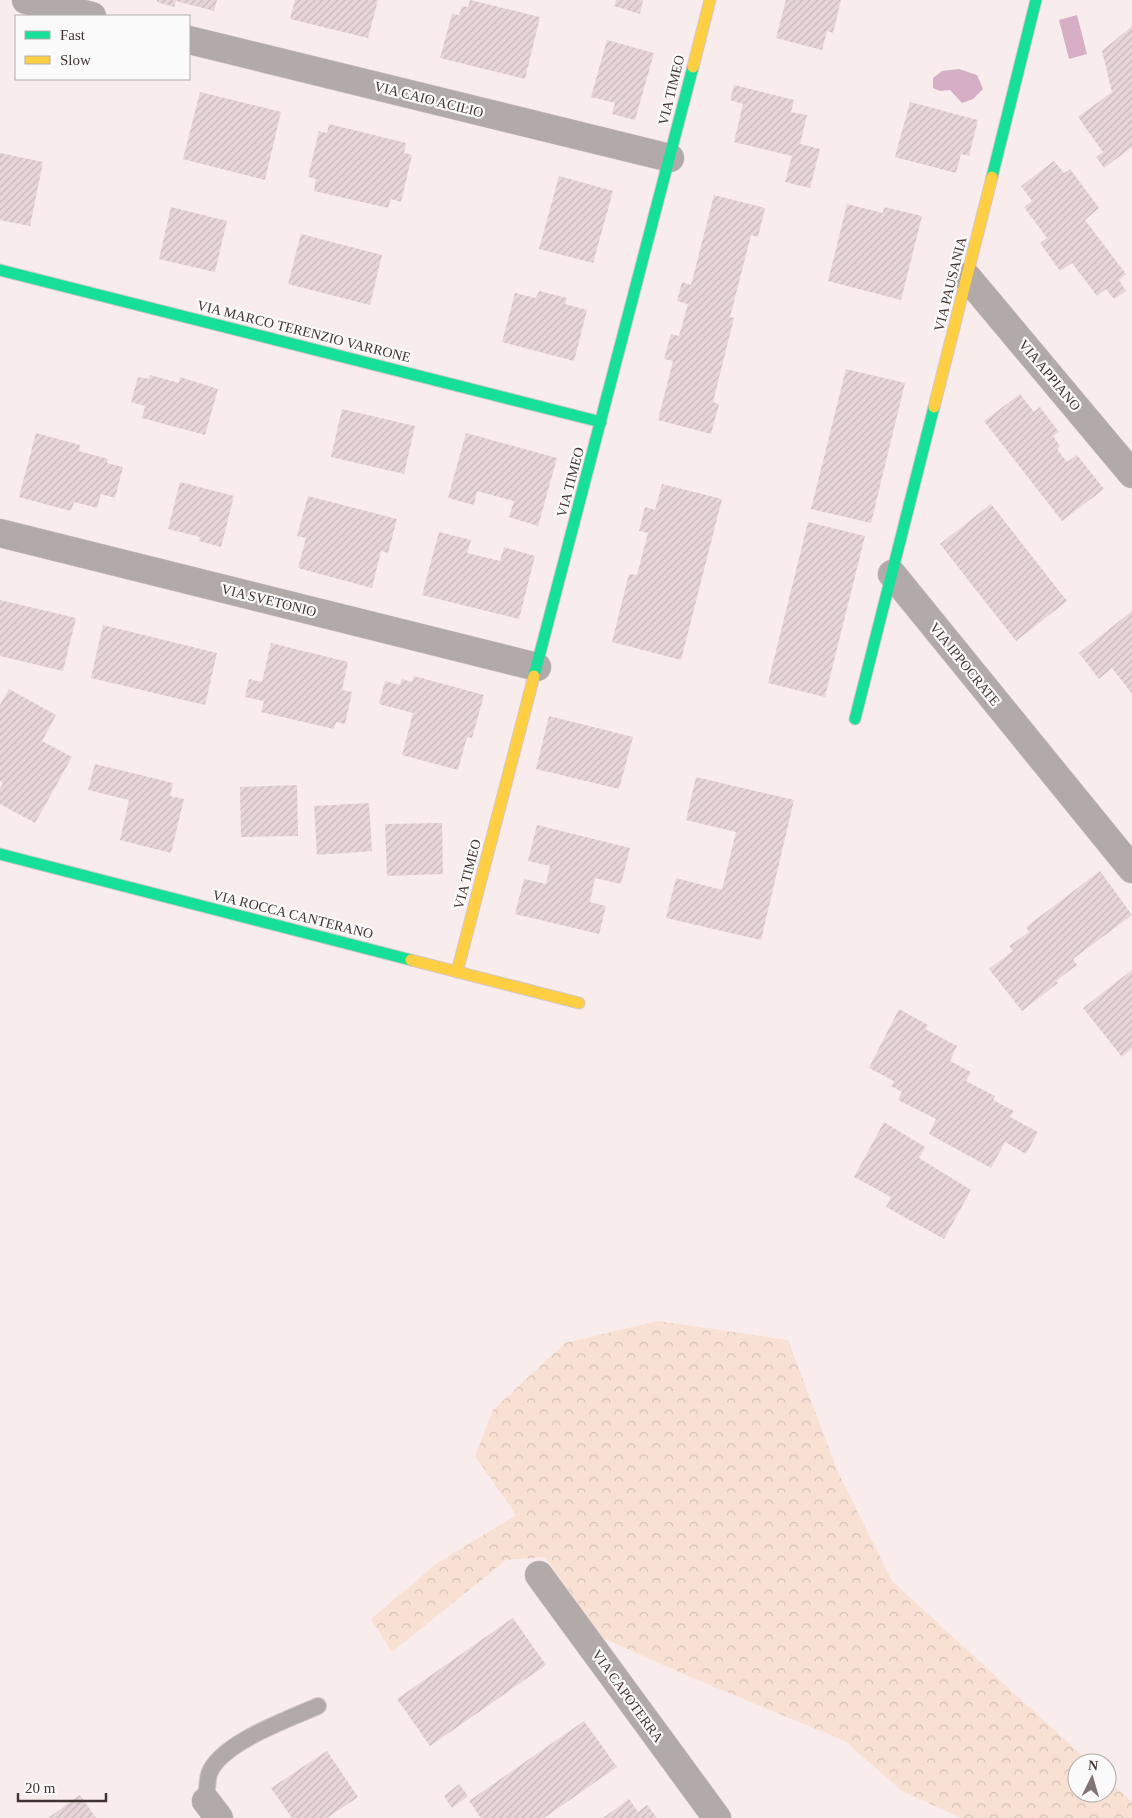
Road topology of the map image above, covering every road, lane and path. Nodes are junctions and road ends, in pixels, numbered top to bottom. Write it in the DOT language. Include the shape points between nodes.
graph roads {
  1 [pos="26,0"];
  2 [pos="710,0"];
  3 [pos="1036,0"];
  4 [pos="88,15"];
  5 [pos="190,40"];
  6 [pos="670,158"];
  7 [pos="0,270"];
  8 [pos="967,277"];
  9 [pos="601,422"];
  10 [pos="1132,474"];
  11 [pos="0,533"];
  12 [pos="892,574"];
  13 [pos="537,667"];
  14 [pos="855,719"];
  15 [pos="0,854"];
  16 [pos="1132,869"];
  17 [pos="457,972"];
  18 [pos="579,1003"];
  19 [pos="539,1575"];
  20 [pos="318,1706"];
  21 [pos="213,1809"];
  22 [pos="717,1818"];
  1 -- 4 [label="street"];
  2 -- 6 [label="street, VIA TIMEO"];
  3 -- 8 [label="street, VIA PAUSANIA"];
  5 -- 6 [label="street, VIA CAIO ACILIO"];
  6 -- 9 [label="street, VIA TIMEO"];
  7 -- 9 [label="street, VIA MARCO TERENZIO VARRONE"];
  8 -- 10 [label="street, VIA APPIANO"];
  8 -- 12 [label="street, VIA PAUSANIA"];
  9 -- 13 [label="street, VIA TIMEO"];
  11 -- 13 [label="street, VIA SVETONIO"];
  12 -- 14 [label="street"];
  12 -- 16 [label="street, VIA IPPOCRATE"];
  13 -- 17 [label="street, VIA TIMEO"];
  15 -- 17 [label="street, VIA ROCCA CANTERANO"];
  17 -- 18 [label="street, VIA ROCCA CANTERANO"];
  19 -- 22 [label="street, VIA CAPOTERRA"];
  20 -- 21 [label="lane" via="249,1738 221,1756 209,1774"];
}
